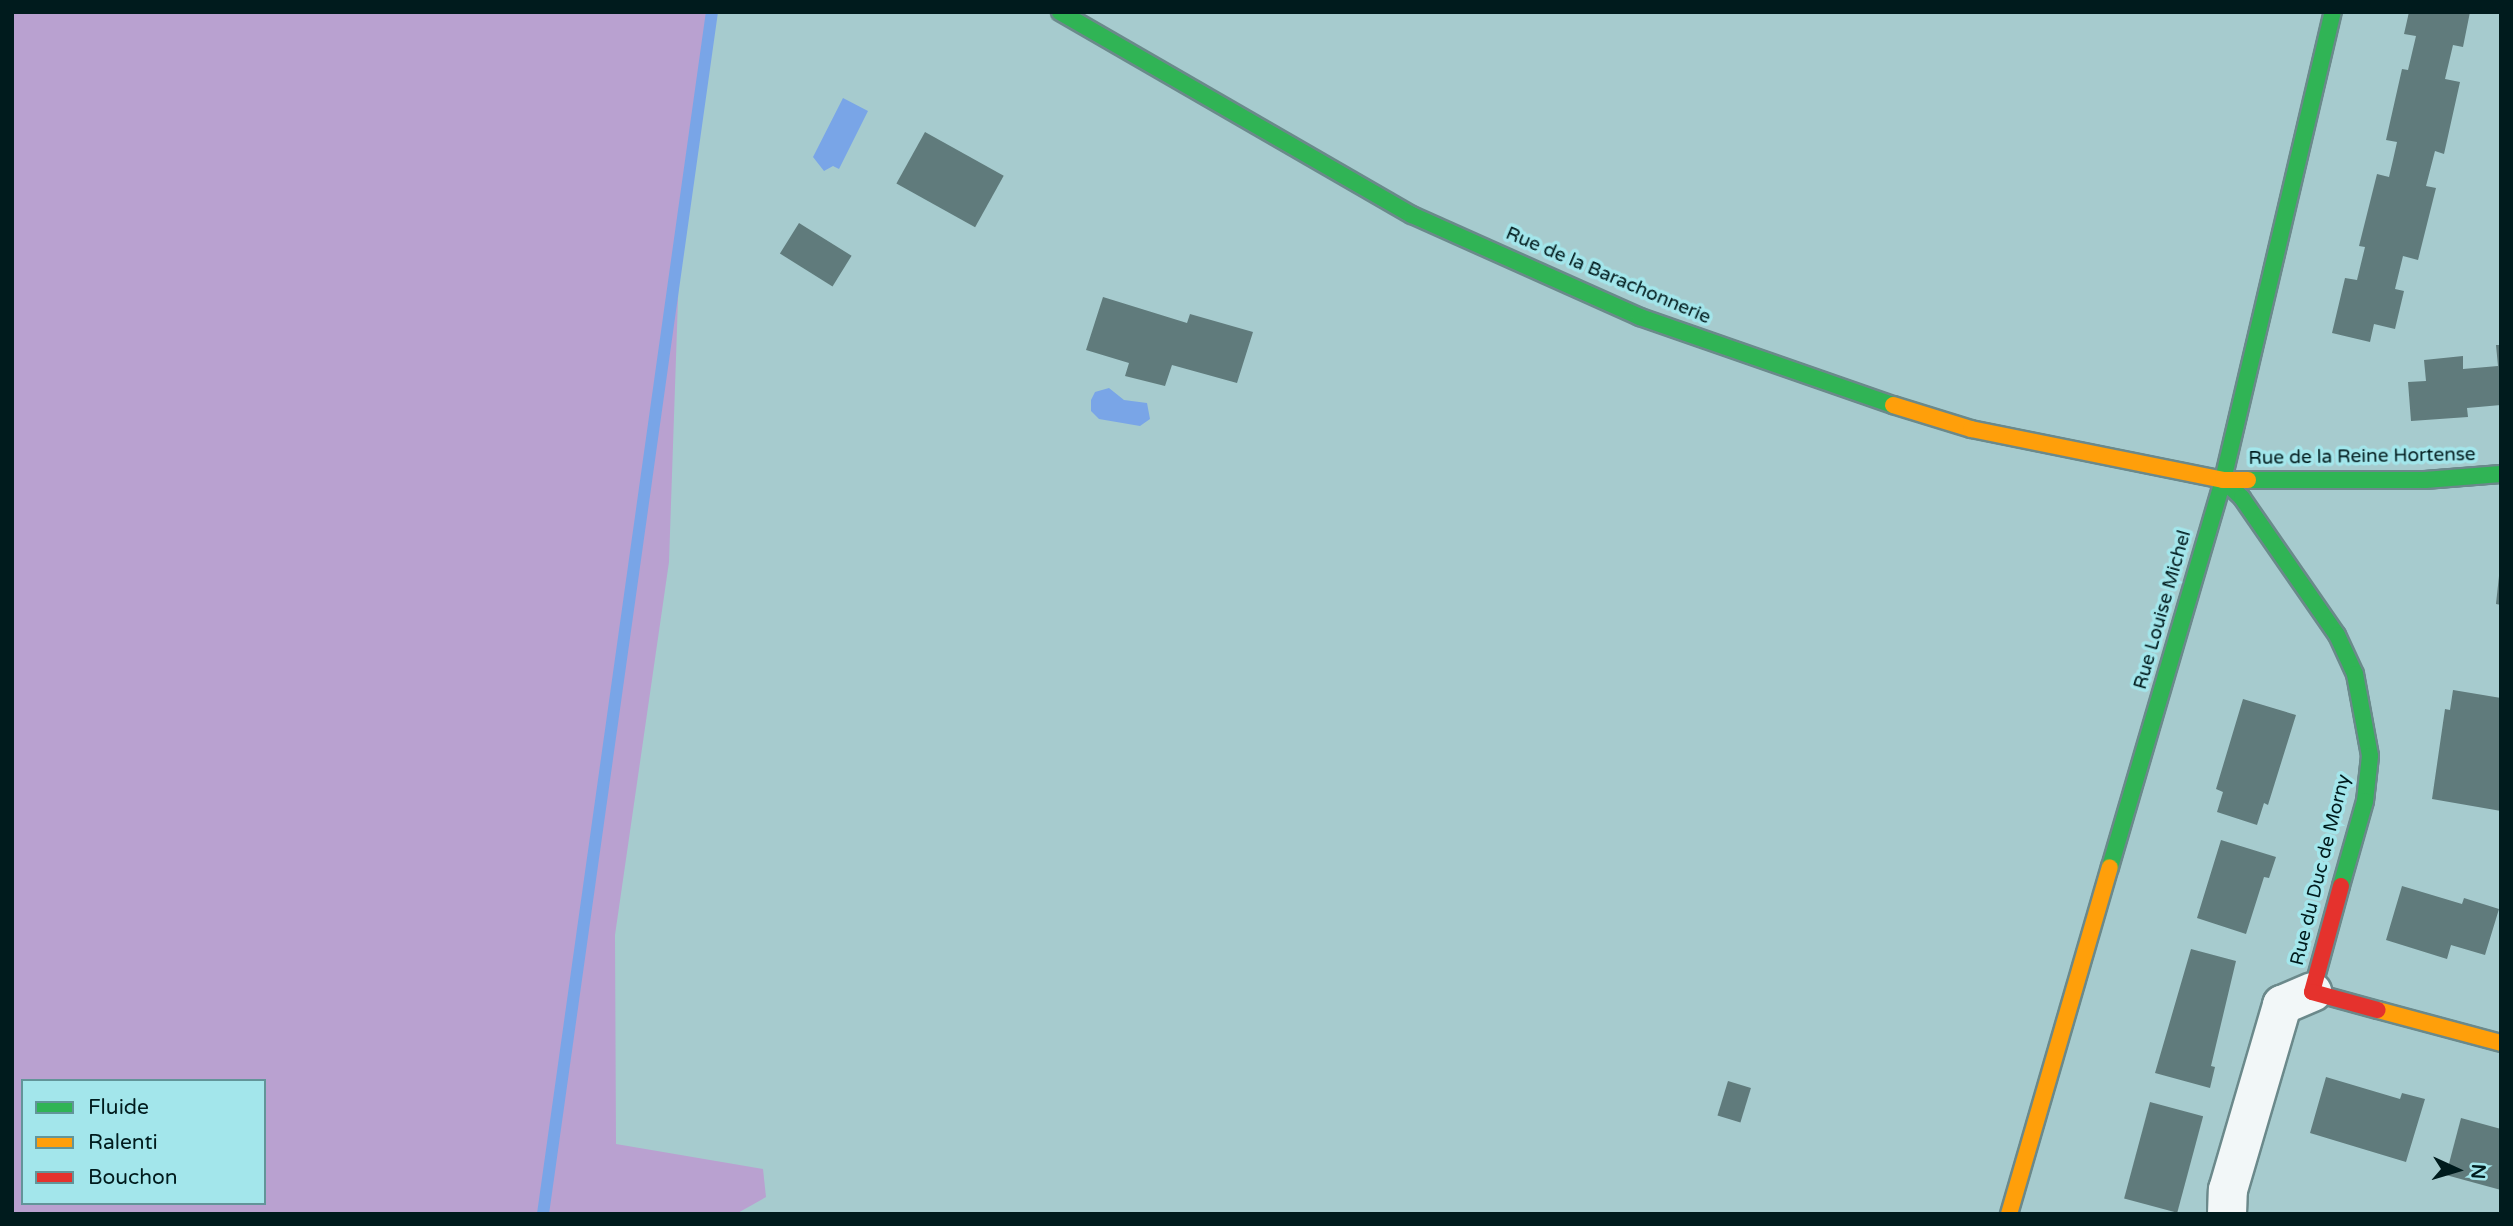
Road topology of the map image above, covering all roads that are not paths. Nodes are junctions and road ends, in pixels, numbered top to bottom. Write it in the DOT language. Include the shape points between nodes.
graph roads {
  1 [pos="1060,12"];
  2 [pos="2333,12"];
  3 [pos="2501,474"];
  4 [pos="2223,480"];
  5 [pos="2312,992"];
  6 [pos="2501,1043"];
  7 [pos="2009,1214"];
  8 [pos="2227,1214"];
  1 -- 4 [label="street, Rue de la Barachonnerie" via="1412,215 1640,317 1971,429"];
  2 -- 4 [label="street, Rue Louise Michel"];
  3 -- 4 [label="street, Rue de la Reine Hortense" via="2425,480"];
  4 -- 5 [label="street, Rue du Duc de Morny" via="2242,498 2337,635 2355,674 2370,756 2365,801"];
  4 -- 7 [label="street, Rue Louise Michel"];
  5 -- 6 [label="street, Rue du Duc de Morny"];
  5 -- 8 [label="street" via="2283,1005 2228,1190"];
}
